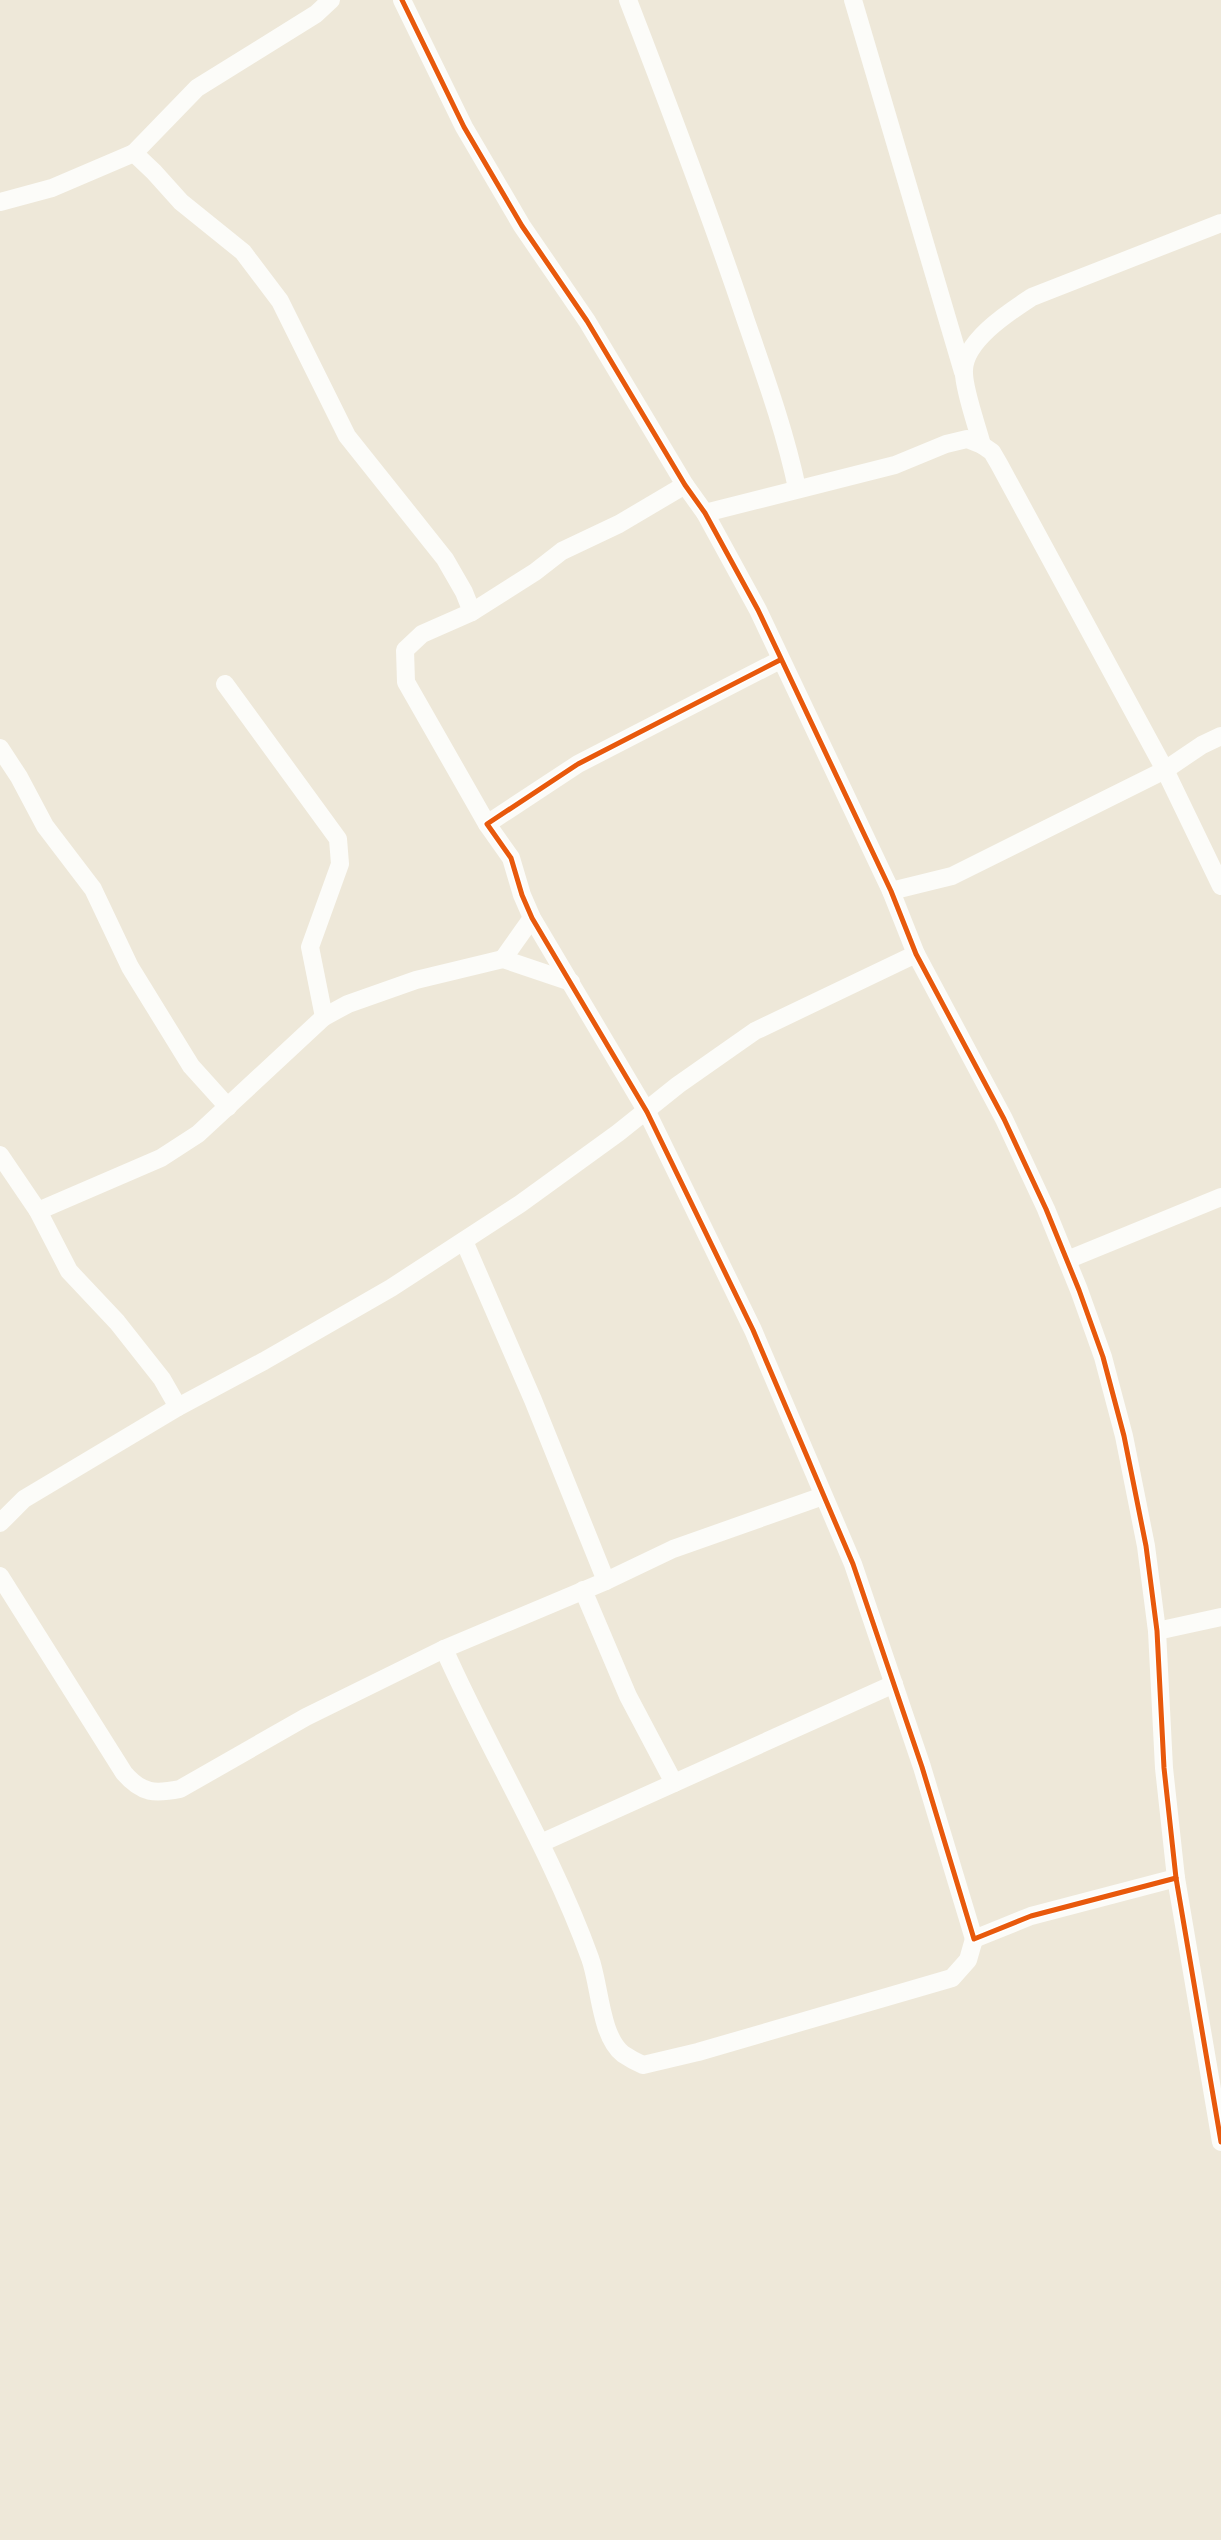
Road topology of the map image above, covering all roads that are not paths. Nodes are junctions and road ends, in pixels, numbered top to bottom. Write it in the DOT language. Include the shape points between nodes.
graph roads {
  1 [pos="331,0"];
  2 [pos="402,0"];
  3 [pos="628,0"];
  4 [pos="853,0"];
  5 [pos="134,153"];
  6 [pos="0,202"];
  7 [pos="1221,223"];
  8 [pos="963,372"];
  9 [pos="982,445"];
  10 [pos="686,484"];
  11 [pos="797,488"];
  12 [pos="706,513"];
  13 [pos="472,612"];
  14 [pos="780,660"];
  15 [pos="225,684"];
  16 [pos="1221,736"];
  17 [pos="0,748"];
  18 [pos="1165,770"];
  19 [pos="487,824"];
  20 [pos="1221,886"];
  21 [pos="891,892"];
  22 [pos="532,918"];
  23 [pos="916,954"];
  24 [pos="503,959"];
  25 [pos="571,982"];
  26 [pos="324,1017"];
  27 [pos="228,1107"];
  28 [pos="647,1112"];
  29 [pos="0,1154"];
  30 [pos="1221,1197"];
  31 [pos="38,1211"];
  32 [pos="464,1241"];
  33 [pos="1067,1260"];
  34 [pos="178,1407"];
  35 [pos="823,1496"];
  36 [pos="0,1523"];
  37 [pos="0,1576"];
  38 [pos="606,1581"];
  39 [pos="583,1590"];
  40 [pos="1221,1617"];
  41 [pos="1157,1631"];
  42 [pos="444,1649"];
  43 [pos="894,1684"];
  44 [pos="674,1783"];
  45 [pos="541,1844"];
  46 [pos="1176,1878"];
  47 [pos="974,1939"];
  48 [pos="1221,2142"];
  1 -- 5 [label="street" via="316,14 197,88"];
  2 -- 10 [label="street" via="464,127 522,226 587,321"];
  3 -- 11 [label="street" via="735,287 788,445"];
  4 -- 8 [label="street"];
  5 -- 6 [label="street" via="52,188"];
  5 -- 13 [label="street" via="181,202 243,252 280,301 347,436 445,559"];
  7 -- 8 [label="street" via="1032,297 1009,312 972,346"];
  8 -- 9 [label="street"];
  9 -- 11 [label="street" via="967,439 895,465"];
  9 -- 18 [label="street" via="992,452 999,464"];
  10 -- 12 [label="street"];
  10 -- 13 [label="street" via="619,524 562,551"];
  11 -- 12 [label="street"];
  12 -- 14 [label="street" via="758,610"];
  13 -- 19 [label="street" via="422,634 404,650 406,682"];
  14 -- 19 [label="street" via="578,764"];
  14 -- 21 [label="street"];
  15 -- 26 [label="street" via="338,839 340,864 310,947"];
  16 -- 18 [label="street"];
  17 -- 27 [label="street" via="45,826 93,889 130,967 191,1066"];
  18 -- 20 [label="street"];
  18 -- 21 [label="street" via="952,876"];
  19 -- 22 [label="street" via="511,858"];
  21 -- 23 [label="street"];
  22 -- 24 [label="street"];
  22 -- 25 [label="street"];
  23 -- 28 [label="street" via="755,1031 678,1085"];
  23 -- 33 [label="street" via="1004,1119"];
  24 -- 25 [label="street"];
  24 -- 26 [label="street" via="416,980 348,1004"];
  25 -- 28 [label="street"];
  26 -- 27 [label="street"];
  27 -- 31 [label="street" via="198,1134 161,1158"];
  28 -- 32 [label="street"];
  28 -- 35 [label="street" via="753,1330"];
  29 -- 31 [label="street"];
  30 -- 33 [label="street"];
  31 -- 34 [label="street" via="69,1271 117,1322 162,1379"];
  32 -- 34 [label="street" via="391,1288"];
  32 -- 38 [label="street"];
  33 -- 41 [label="street" via="1103,1358 1124,1436 1146,1546"];
  34 -- 36 [label="street" via="24,1499"];
  35 -- 38 [label="street" via="673,1549"];
  35 -- 43 [label="street" via="853,1564"];
  37 -- 42 [label="street" via="124,1773 140,1788 157,1794 180,1789 306,1717"];
  38 -- 39 [label="street"];
  39 -- 42 [label="street"];
  39 -- 44 [label="street" via="628,1696"];
  40 -- 41 [label="street"];
  41 -- 46 [label="street" via="1164,1768"];
  42 -- 45 [label="street" via="466,1700"];
  43 -- 44 [label="street"];
  43 -- 47 [label="street"];
  44 -- 45 [label="street"];
  45 -- 47 [label="street" via="566,1896 591,1961 608,2032 622,2053 643,2065 952,1978 968,1960"];
  46 -- 47 [label="street" via="1031,1916"];
  46 -- 48 [label="street"];
}
